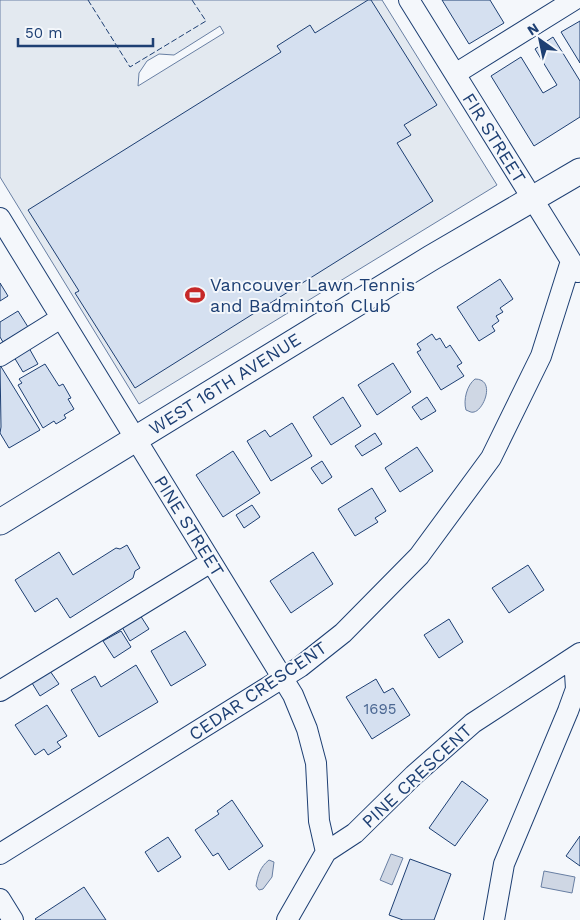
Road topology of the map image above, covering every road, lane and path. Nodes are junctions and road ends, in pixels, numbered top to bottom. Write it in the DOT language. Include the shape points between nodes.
graph roads {
  1 [pos="410,0"];
  2 [pos="574,0"];
  3 [pos="455,74"];
  4 [pos="580,171"];
  5 [pos="532,199"];
  6 [pos="0,218"];
  7 [pos="575,269"];
  8 [pos="61,318"];
  9 [pos="0,356"];
  10 [pos="136,439"];
  11 [pos="0,522"];
  12 [pos="211,562"];
  13 [pos="577,655"];
  14 [pos="283,678"];
  15 [pos="0,691"];
  16 [pos="326,852"];
  17 [pos="0,854"];
  18 [pos="0,899"];
  19 [pos="13,920"];
  20 [pos="287,920"];
  21 [pos="494,920"];
  1 -- 3 [label="street, FIR STREET"];
  2 -- 3 [label="street"];
  3 -- 5 [label="street, FIR STREET"];
  4 -- 5 [label="main road, WEST 16TH AVENUE"];
  5 -- 7 [label="street, FIR STREET"];
  5 -- 10 [label="main road, WEST 16TH AVENUE"];
  6 -- 8 [label="street, PINE STREET"];
  7 -- 14 [label="street, CEDAR CRESCENT" via="541,356 491,458 419,556 343,633"];
  8 -- 9 [label="street"];
  8 -- 10 [label="street, PINE STREET"];
  10 -- 11 [label="main road, WEST 16TH AVENUE"];
  10 -- 12 [label="street, PINE STREET"];
  12 -- 14 [label="street, PINE STREET"];
  12 -- 15 [label="street"];
  13 -- 16 [label="street, PINE CRESCENT" via="473,723 355,833"];
  13 -- 21 [label="street" via="576,689 504,864"];
  14 -- 16 [label="street, PINE STREET" via="294,695 316,762 319,821"];
  14 -- 17 [label="street, CEDAR CRESCENT"];
  16 -- 20 [label="street, PINE CRESCENT"];
  18 -- 19 [label="street"];
}
